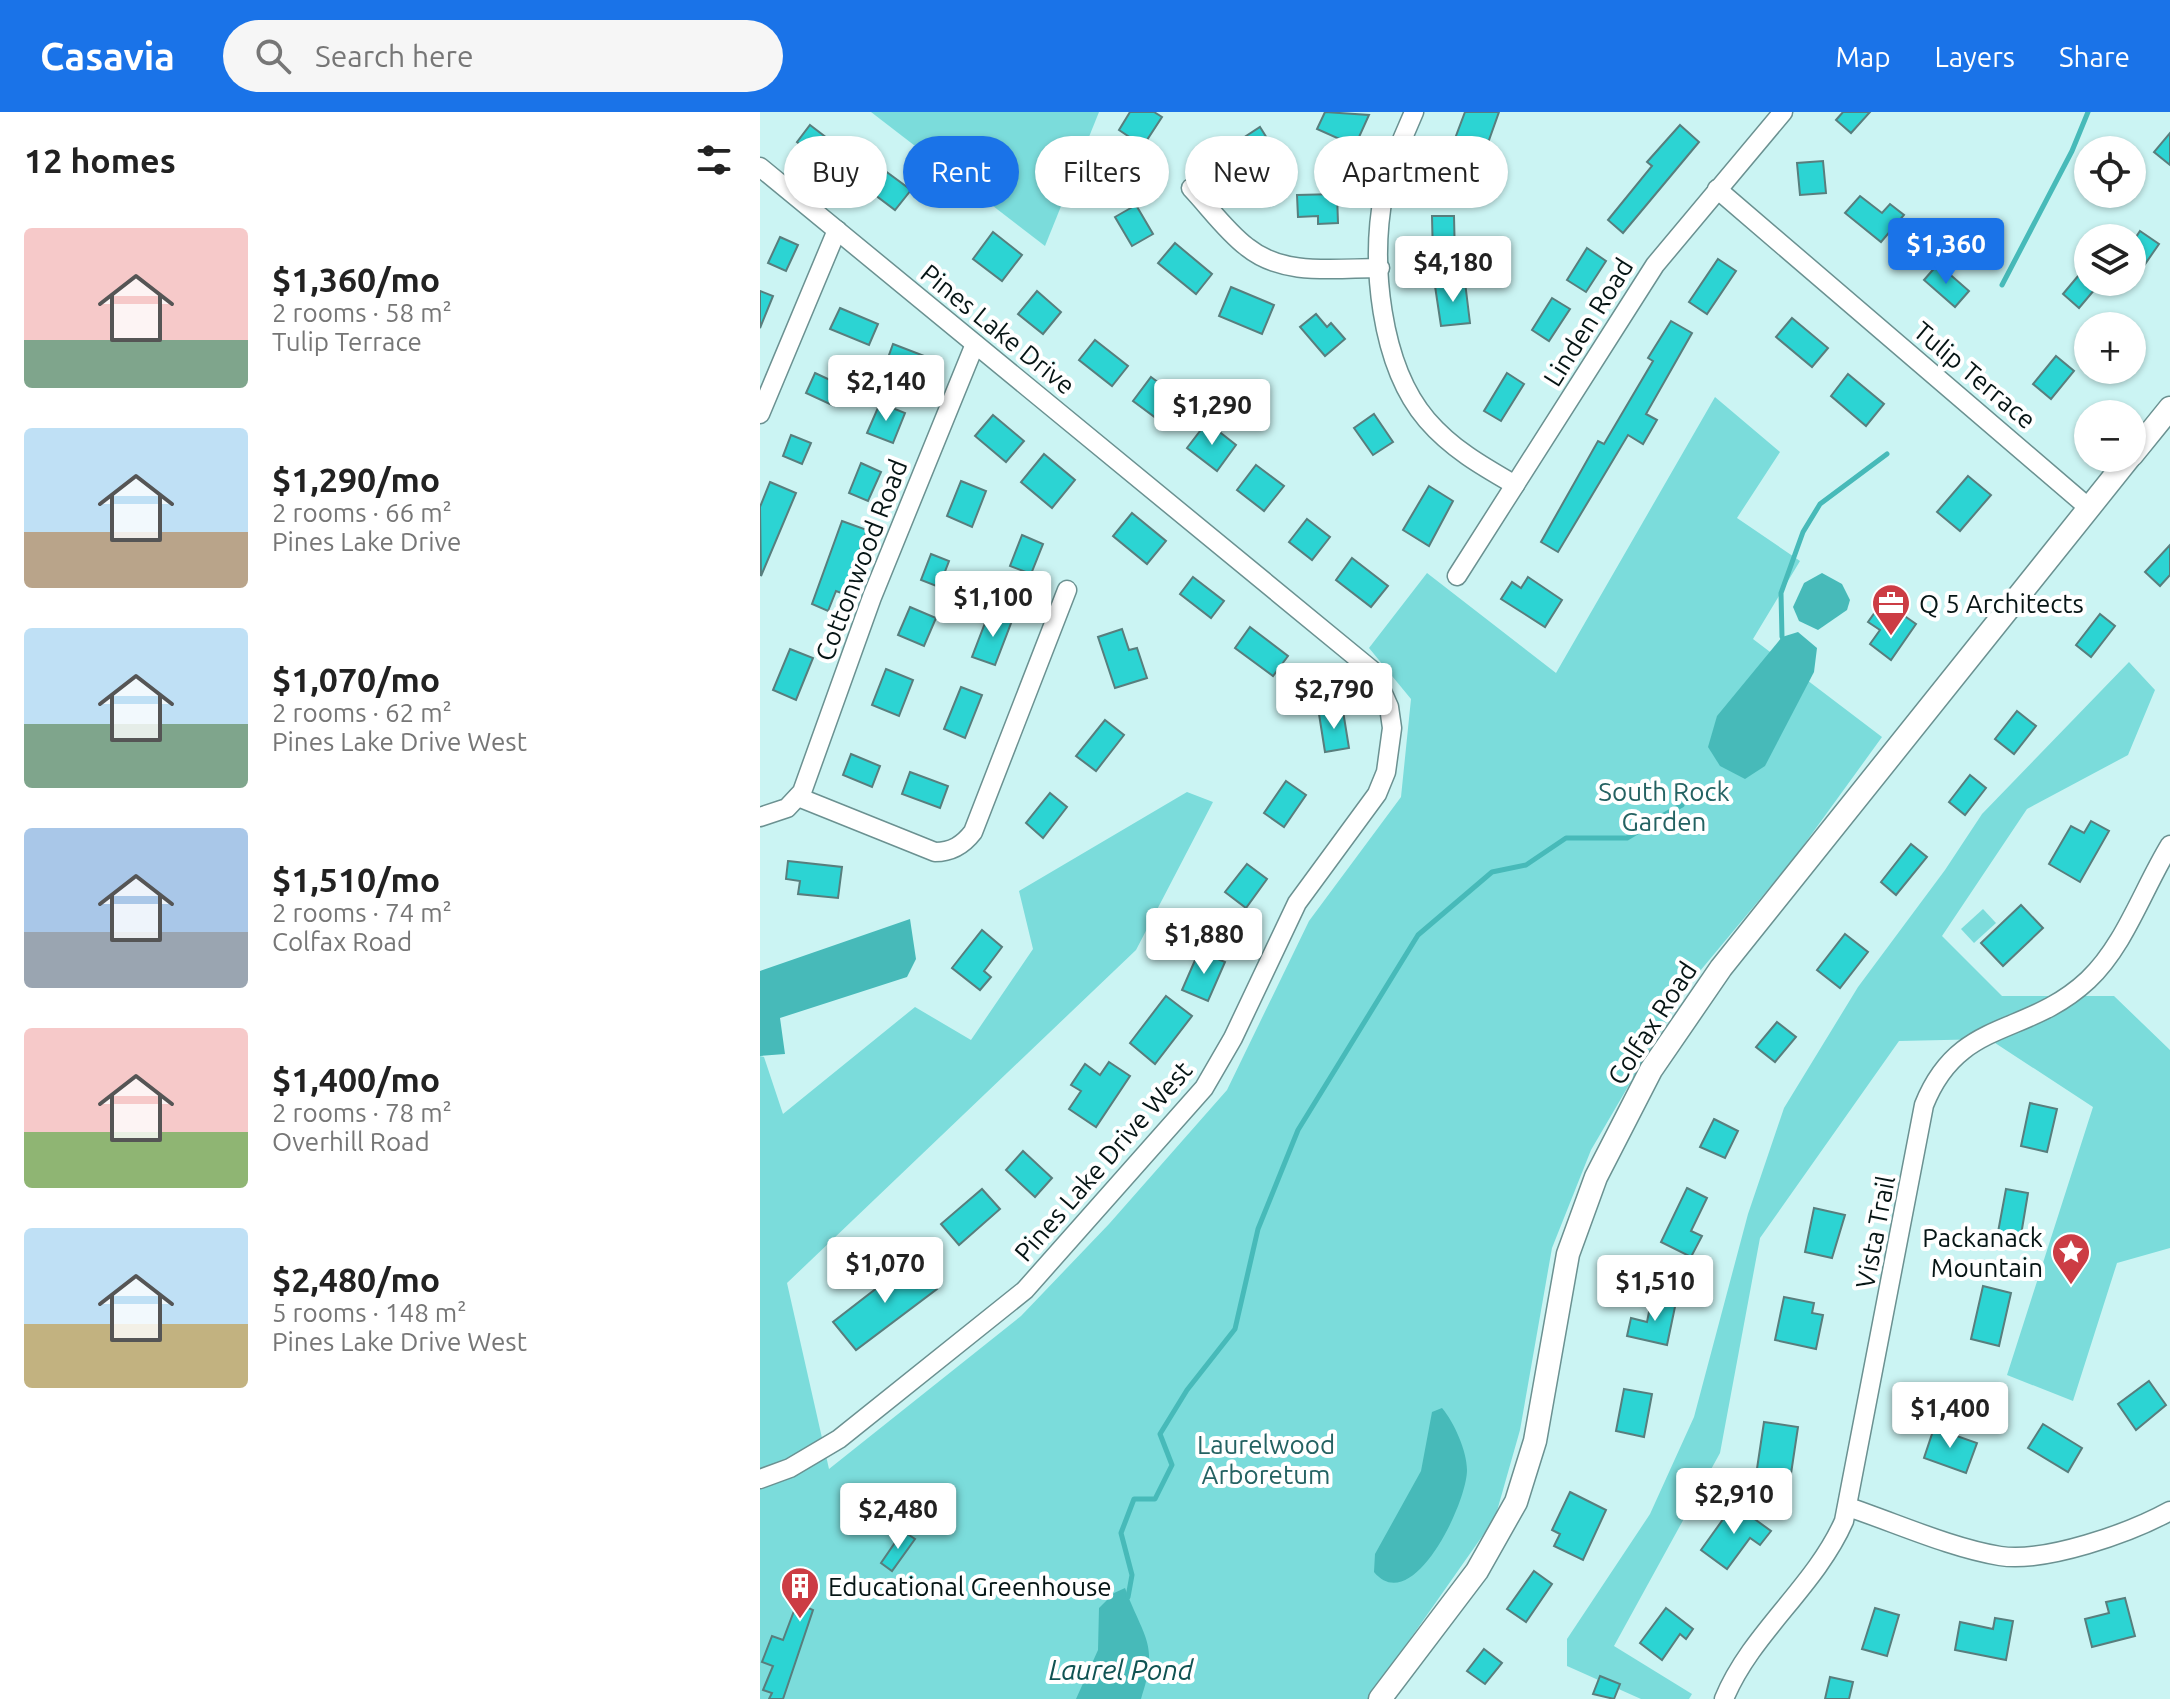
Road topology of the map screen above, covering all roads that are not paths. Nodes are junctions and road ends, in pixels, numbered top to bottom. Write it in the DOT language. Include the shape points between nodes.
graph roads {
  1 [pos="1414,112"];
  2 [pos="1783,112"];
  3 [pos="760,167"];
  4 [pos="1717,189"];
  5 [pos="1210,208"];
  6 [pos="837,230"];
  7 [pos="1380,268"];
  8 [pos="975,344"];
  9 [pos="2170,408"];
  10 [pos="760,414"];
  11 [pos="2146,438"];
  12 [pos="2118,472"];
  13 [pos="1515,485"];
  14 [pos="2089,508"];
  15 [pos="1203,531"];
  16 [pos="1457,576"];
  17 [pos="1067,590"];
  18 [pos="798,797"];
  19 [pos="760,817"];
  20 [pos="2170,845"];
  21 [pos="760,1479"];
  22 [pos="1848,1507"];
  23 [pos="2170,1511"];
  24 [pos="1380,1699"];
  25 [pos="1724,1699"];
  1 -- 7 [label="street" via="1385,192"];
  2 -- 4 [label="street, Linden Road"];
  3 -- 6 [label="street, Pines Lake Drive"];
  4 -- 13 [label="street, Linden Road" via="1637,291"];
  4 -- 14 [label="street, Tulip Terrace"];
  5 -- 7 [label="street" via="1262,257 1302,269"];
  6 -- 8 [label="street, Pines Lake Drive"];
  6 -- 10 [label="street"];
  7 -- 13 [label="street" via="1391,352 1415,404 1455,447"];
  8 -- 15 [label="street, Pines Lake Drive"];
  8 -- 18 [label="street, Cottonwood Road"];
  9 -- 11 [label="main road, Colfax Road"];
  12 -- 14 [label="main road, Colfax Road"];
  13 -- 16 [label="street, Linden Road"];
  14 -- 24 [label="main road, Colfax Road" via="1721,968 1651,1070 1596,1177 1568,1254 1535,1441 1516,1502 1477,1571"];
  15 -- 21 [label="street, Pines Lake Drive West" via="1373,671 1392,728 1377,794 1297,903 1204,1088 1096,1215 1025,1290 839,1439"];
  17 -- 18 [label="street" via="966,841 935,852"];
  18 -- 19 [label="street" via="787,808"];
  20 -- 22 [label="street, Vista Trail" via="2106,960 2089,979 2026,1022 1970,1043 1931,1088"];
  22 -- 23 [label="street" via="1983,1552 2023,1557 2133,1528"];
  22 -- 25 [label="street, Vista Trail" via="1823,1561 1741,1667"];
}
